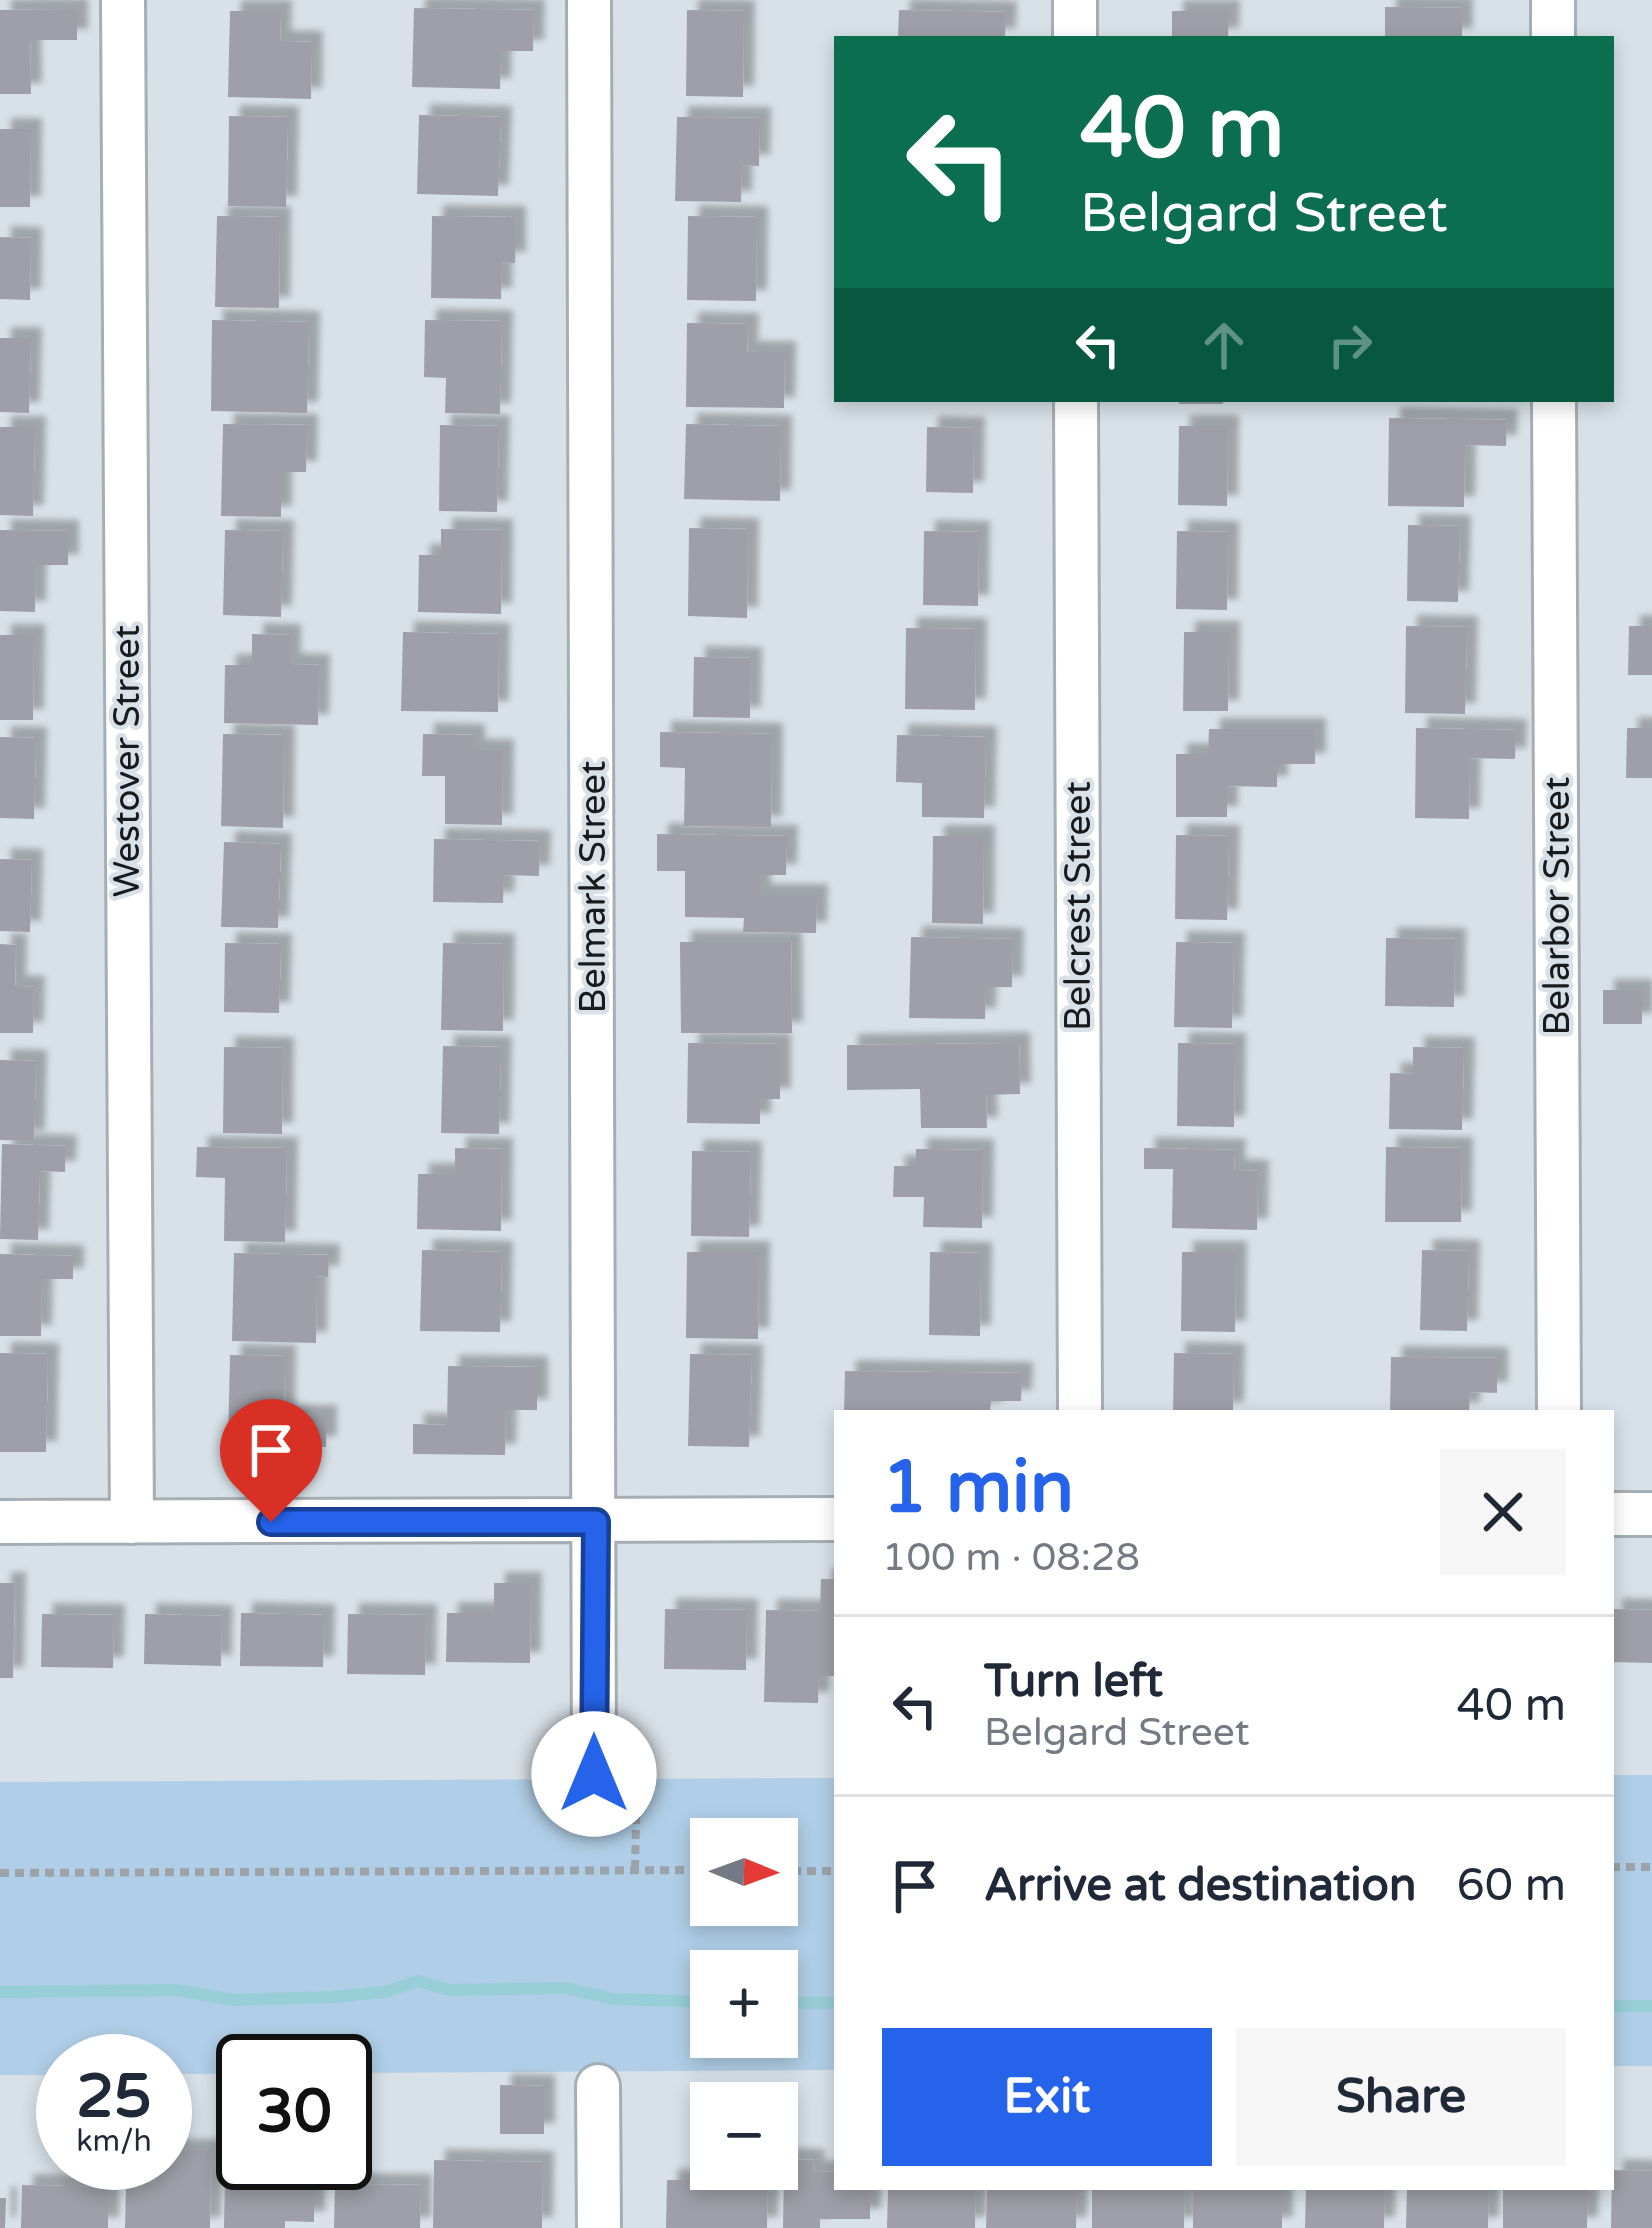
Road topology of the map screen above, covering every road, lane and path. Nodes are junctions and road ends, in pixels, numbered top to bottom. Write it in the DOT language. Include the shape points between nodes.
graph roads {
  1 [pos="123,0"];
  2 [pos="589,0"];
  3 [pos="1075,0"];
  4 [pos="1553,0"];
  5 [pos="1075,36"];
  6 [pos="1553,36"];
  7 [pos="1076,402"];
  8 [pos="1555,402"];
  9 [pos="1080,1410"];
  10 [pos="1558,1410"];
  11 [pos="1614,1514"];
  12 [pos="1652,1514"];
  13 [pos="834,1519"];
  14 [pos="0,1522"];
  15 [pos="132,1522"];
  16 [pos="596,1522"];
  17 [pos="594,1769"];
  18 [pos="1652,1867"];
  19 [pos="1614,1868"];
  20 [pos="635,1869"];
  21 [pos="690,1870"];
  22 [pos="798,1870"];
  23 [pos="834,1871"];
  24 [pos="0,1873"];
  25 [pos="598,2086"];
  26 [pos="599,2228"];
  1 -- 15 [label="street, Westover Street"];
  2 -- 16 [label="street, Belmark Street"];
  3 -- 5 [label="street"];
  4 -- 6 [label="street"];
  7 -- 9 [label="street, Belcrest Street"];
  8 -- 10 [label="street, Belarbor Street"];
  11 -- 12 [label="street"];
  13 -- 16 [label="street"];
  14 -- 15 [label="street"];
  15 -- 16 [label="street"];
  16 -- 17 [label="street, Belmark Street"];
  17 -- 20 [label="path" via="637,1769"];
  18 -- 19 [label="path"];
  20 -- 21 [label="path"];
  20 -- 24 [label="path"];
  22 -- 23 [label="path"];
  25 -- 26 [label="street"];
}
